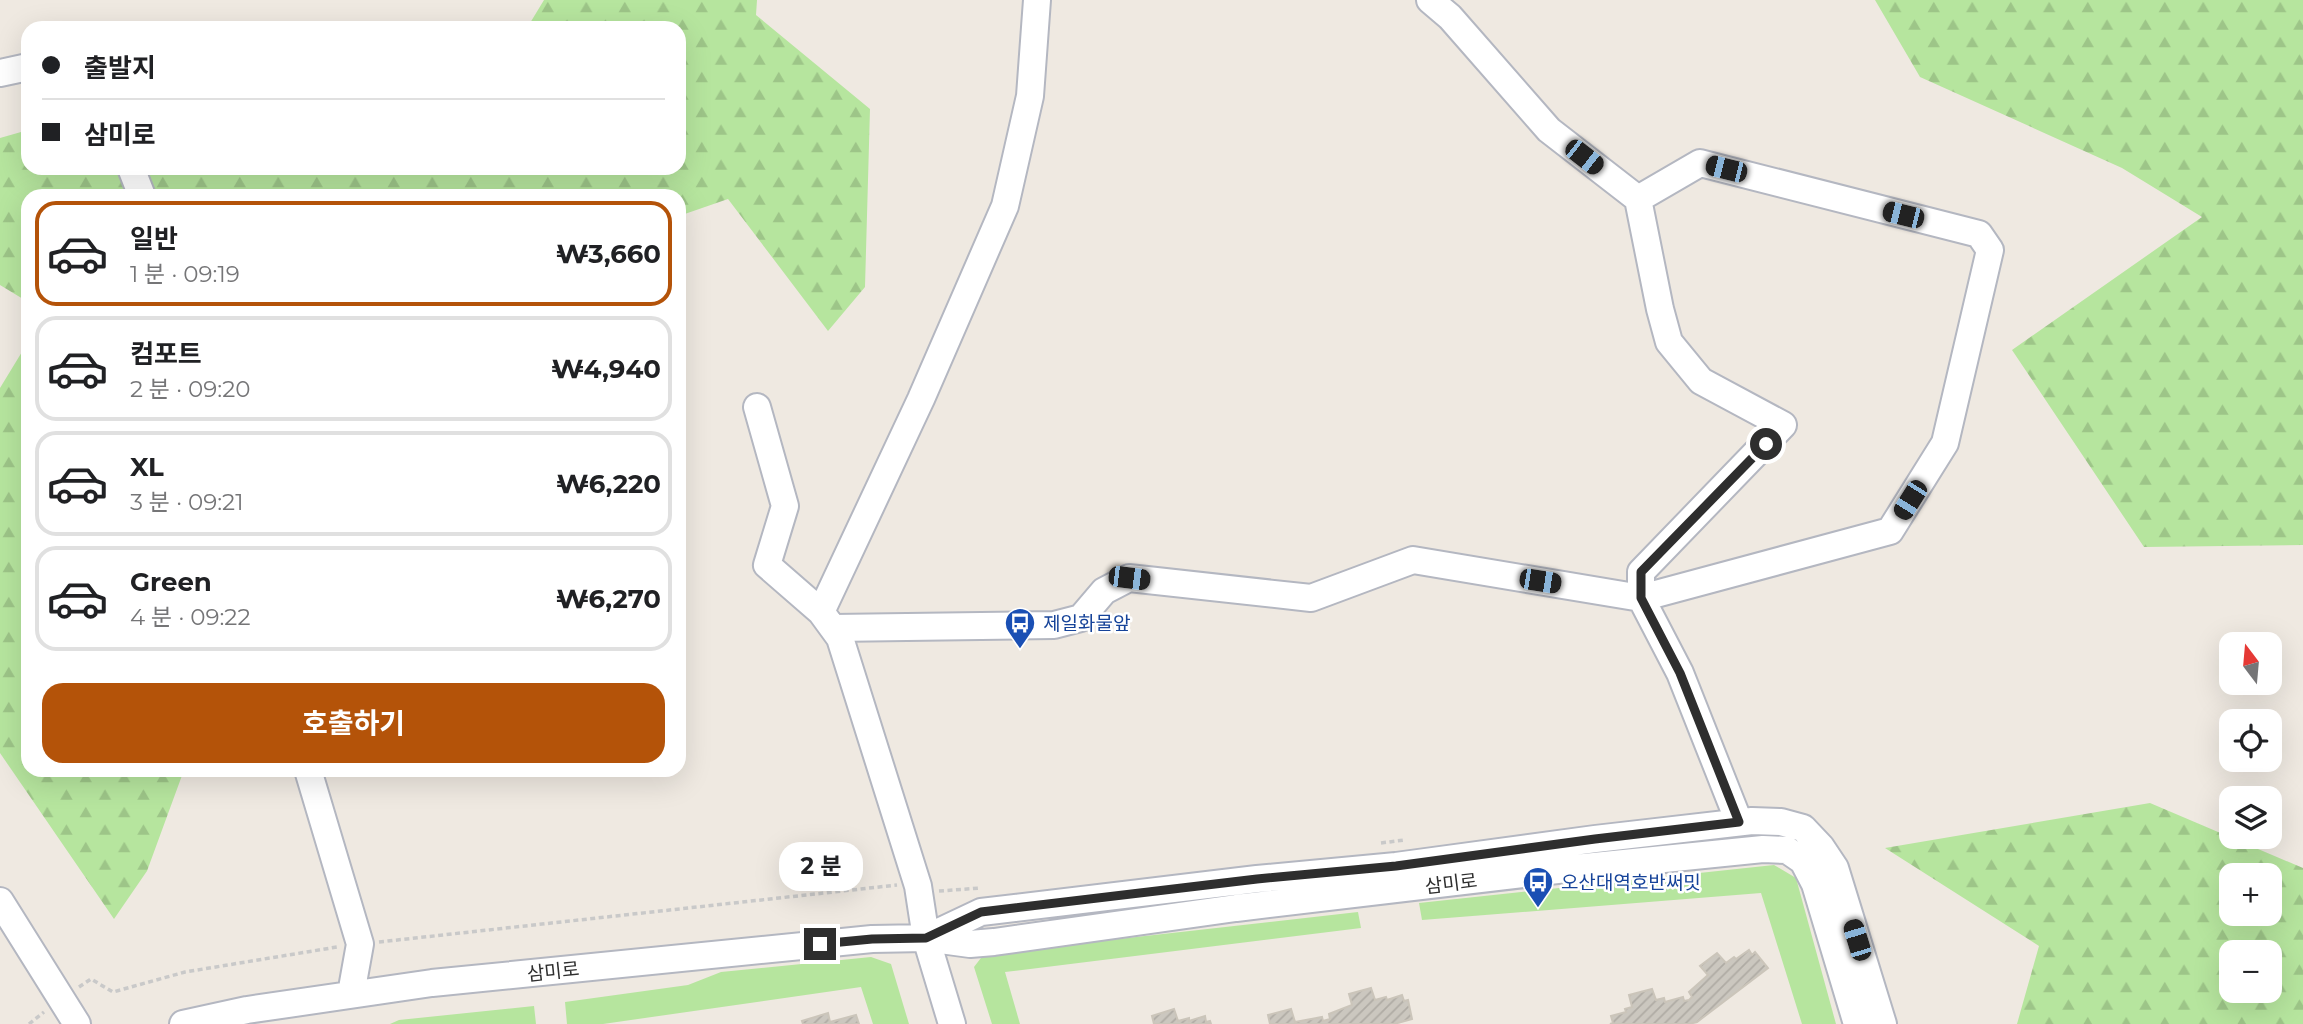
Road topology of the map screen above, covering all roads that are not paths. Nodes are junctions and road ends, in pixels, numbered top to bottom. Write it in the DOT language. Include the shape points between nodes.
graph roads {
  1 [pos="1037,0"];
  2 [pos="1430,0"];
  3 [pos="21,68"];
  4 [pos="0,73"];
  5 [pos="1637,198"];
  6 [pos="757,407"];
  7 [pos="1641,598"];
  8 [pos="827,620"];
  9 [pos="310,777"];
  10 [pos="1739,822"];
  11 [pos="0,901"];
  12 [pos="926,938"];
  13 [pos="351,993"];
  14 [pos="76,1024"];
  15 [pos="183,1024"];
  16 [pos="952,1024"];
  17 [pos="1857,1024"];
  18 [pos="1883,1024"];
  1 -- 8 [label="street" via="1030,96 1005,206"];
  2 -- 5 [label="street" via="1549,130"];
  3 -- 4 [label="street"];
  5 -- 7 [label="street" via="1669,342 1701,381 1783,425 1641,572"];
  5 -- 7 [label="street" via="1700,163 1979,234 1990,250 1945,443 1890,531"];
  6 -- 8 [label="street" via="785,506 767,565"];
  7 -- 8 [label="street" via="1413,560 1311,598 1129,578 1104,591 1081,618 1054,625"];
  7 -- 10 [label="street" via="1680,673"];
  8 -- 12 [label="street" via="840,638 918,886"];
  9 -- 13 [label="street" via="360,944"];
  10 -- 12 [label="street, 삼미로" via="981,912"];
  10 -- 18 [label="street, 삼미로" via="1780,821 1803,828 1821,846 1835,868"];
  11 -- 14 [label="street"];
  12 -- 13 [label="street, 삼미로" via="859,940"];
  12 -- 16 [label="street"];
  12 -- 17 [label="street, 삼미로" via="994,942 1588,866 1731,850 1787,850 1803,861 1815,884"];
  13 -- 15 [label="street, 삼미로"];
}
